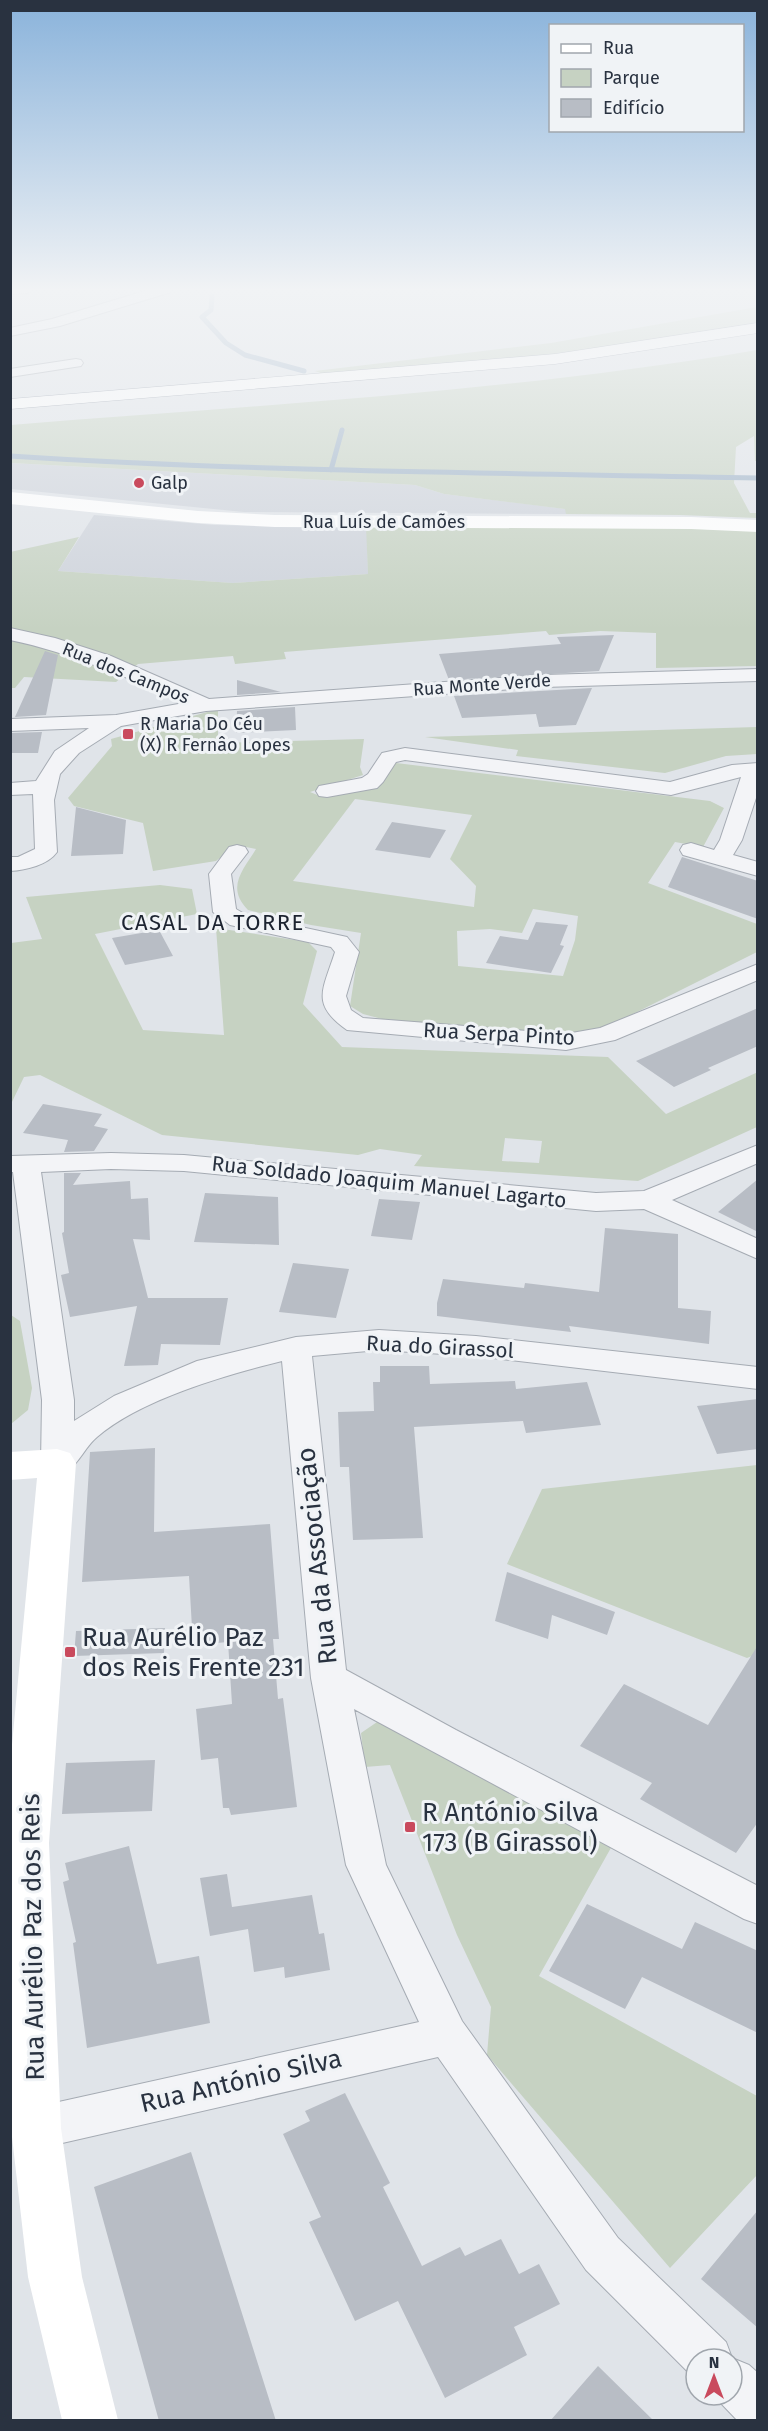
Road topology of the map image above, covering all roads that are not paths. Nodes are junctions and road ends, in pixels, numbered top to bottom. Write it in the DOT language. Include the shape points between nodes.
graph roads {
  1 [pos="29,402"];
  2 [pos="183,402"];
  3 [pos="10,404"];
  4 [pos="10,417"];
  5 [pos="10,498"];
  6 [pos="758,526"];
  7 [pos="10,634"];
  8 [pos="758,675"];
  9 [pos="206,705"];
  10 [pos="116,721"];
  11 [pos="10,725"];
  12 [pos="756,770"];
  13 [pos="45,787"];
  14 [pos="10,789"];
  15 [pos="671,789"];
  16 [pos="327,791"];
  17 [pos="743,803"];
  18 [pos="691,850"];
  19 [pos="237,852"];
  20 [pos="721,857"];
  21 [pos="10,864"];
  22 [pos="758,869"];
  23 [pos="758,971"];
  24 [pos="758,1153"];
  25 [pos="18,1164"];
  26 [pos="648,1200"];
  27 [pos="758,1250"];
  28 [pos="296,1347"];
  29 [pos="758,1378"];
  30 [pos="57,1463"];
  31 [pos="10,1466"];
  32 [pos="329,1678"];
  33 [pos="18,1844"];
  34 [pos="758,1906"];
  35 [pos="447,2035"];
  36 [pos="36,2128"];
  37 [pos="697,2347"];
  38 [pos="744,2394"];
  39 [pos="758,2407"];
  40 [pos="90,2421"];
  1 -- 3 [label="main road"];
  2 -- 4 [label="main road"];
  5 -- 6 [label="main road, Rua Luís de Camões" via="275,521"];
  7 -- 9 [label="street, Rua dos Campos" via="104,660"];
  8 -- 9 [label="street, Rua Monte Verde" via="543,681"];
  9 -- 10 [label="street, Rua Monte Verde"];
  10 -- 11 [label="street"];
  10 -- 13 [label="street" via="76,743 58,759"];
  12 -- 15 [label="street" via="732,771"];
  12 -- 17 [label="street"];
  13 -- 14 [label="street"];
  13 -- 21 [label="street" via="46,852 23,863"];
  15 -- 16 [label="street" via="405,754 388,757 369,783"];
  15 -- 17 [label="street"];
  17 -- 20 [label="street"];
  18 -- 20 [label="street"];
  19 -- 23 [label="street, Rua Serpa Pinto" via="220,874 225,912 238,920 339,942 346,952 334,996 339,1013 356,1025 566,1042 606,1035"];
  20 -- 22 [label="street"];
  24 -- 26 [label="street, Rua Soldado Joaquim Manuel Lagarto"];
  25 -- 26 [label="street, Rua Soldado Joaquim Manuel Lagarto" via="184,1163 596,1202"];
  25 -- 30 [label="street, Rua Aurélio Paz dos Reis" via="58,1400"];
  26 -- 27 [label="street"];
  28 -- 29 [label="street, Rua do Girassol" via="379,1340 476,1346"];
  28 -- 30 [label="street, Rua do Girassol" via="208,1369 124,1404 85,1429"];
  28 -- 32 [label="street, Rua da Associação"];
  30 -- 31 [label="main road"];
  30 -- 33 [label="main road, Rua Aurélio Paz dos Reis"];
  32 -- 34 [label="street, Rua da Associação"];
  32 -- 35 [label="street" via="366,1865"];
  33 -- 36 [label="main road, Rua Aurélio Paz dos Reis"];
  35 -- 36 [label="street, Rua António Silva"];
  35 -- 37 [label="street" via="602,2254"];
  36 -- 40 [label="main road, Rua Aurélio Paz dos Reis" via="55,2277"];
  38 -- 39 [label="street"];
}
